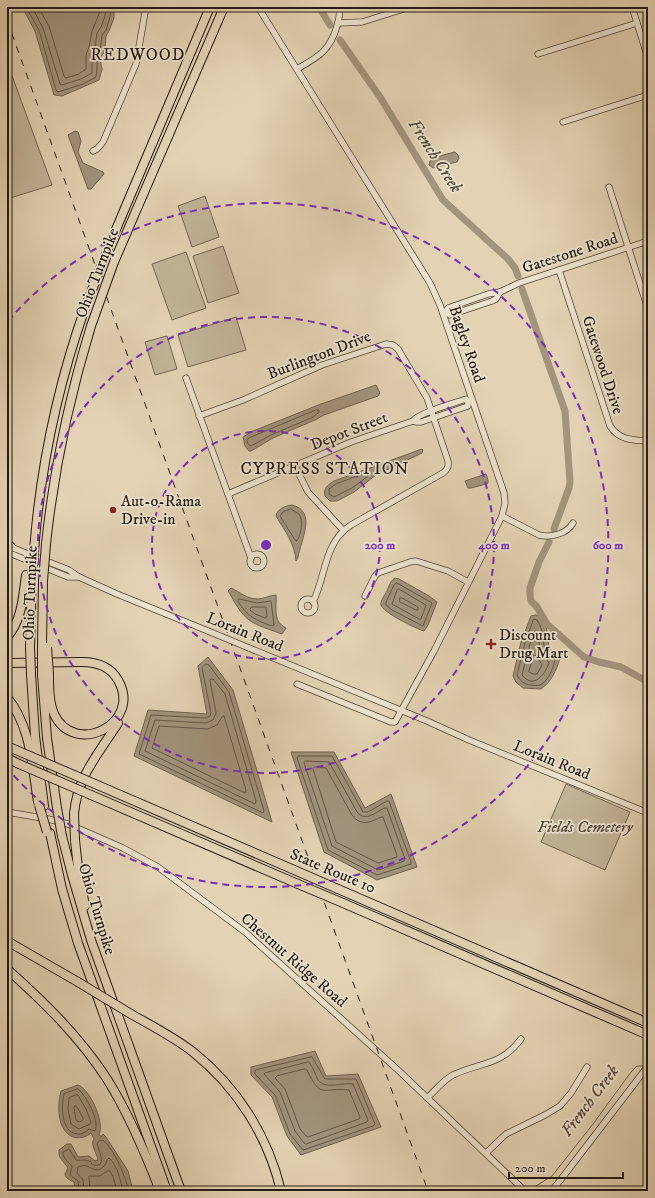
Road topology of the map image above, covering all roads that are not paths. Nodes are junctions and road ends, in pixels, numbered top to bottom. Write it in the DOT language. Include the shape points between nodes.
graph roads {
  1 [pos="146,7"];
  2 [pos="210,7"];
  3 [pos="224,7"];
  4 [pos="258,7"];
  5 [pos="338,7"];
  6 [pos="410,7"];
  7 [pos="632,7"];
  8 [pos="338,23"];
  9 [pos="637,23"];
  10 [pos="538,54"];
  11 [pos="648,58"];
  12 [pos="297,69"];
  13 [pos="648,95"];
  14 [pos="563,122"];
  15 [pos="93,151"];
  16 [pos="609,187"];
  17 [pos="648,242"];
  18 [pos="628,248"];
  19 [pos="559,270"];
  20 [pos="648,308"];
  21 [pos="444,313"];
  22 [pos="186,378"];
  23 [pos="470,401"];
  24 [pos="431,411"];
  25 [pos="199,416"];
  26 [pos="434,418"];
  27 [pos="413,421"];
  28 [pos="648,441"];
  29 [pos="295,466"];
  30 [pos="228,494"];
  31 [pos="502,516"];
  32 [pos="573,523"];
  33 [pos="343,530"];
  34 [pos="8,547"];
  35 [pos="251,558"];
  36 [pos="29,576"];
  37 [pos="468,582"];
  38 [pos="365,596"];
  39 [pos="313,602"];
  40 [pos="7,637"];
  41 [pos="7,662"];
  42 [pos="46,675"];
  43 [pos="297,684"];
  44 [pos="7,697"];
  45 [pos="402,711"];
  46 [pos="7,746"];
  47 [pos="7,758"];
  48 [pos="42,805"];
  49 [pos="7,812"];
  50 [pos="648,813"];
  51 [pos="91,940"];
  52 [pos="7,941"];
  53 [pos="7,969"];
  54 [pos="648,1023"];
  55 [pos="648,1035"];
  56 [pos="521,1039"];
  57 [pos="648,1066"];
  58 [pos="587,1068"];
  59 [pos="427,1098"];
  60 [pos="486,1154"];
  61 [pos="160,1191"];
  62 [pos="167,1191"];
  63 [pos="180,1191"];
  64 [pos="281,1191"];
  65 [pos="525,1191"];
  66 [pos="552,1191"];
  1 -- 15 [label="street" via="136,64 103,142"];
  2 -- 36 [label="highway, Ohio Turnpike, bridge" via="85,308 55,415 44,470"];
  3 -- 42 [label="highway, Ohio Turnpike, bridge" via="114,262 76,377 63,431 46,544 42,605 46,626"];
  4 -- 12 [label="street, Bagley Road"];
  5 -- 8 [label="street"];
  6 -- 8 [label="street" via="362,22"];
  7 -- 9 [label="street"];
  8 -- 12 [label="street" via="328,48 317,58"];
  9 -- 10 [label="street"];
  9 -- 11 [label="street"];
  12 -- 21 [label="street, Bagley Road" via="426,276"];
  13 -- 14 [label="street"];
  16 -- 18 [label="street"];
  17 -- 18 [label="street, Gatestone Road"];
  18 -- 19 [label="street, Gatestone Road"];
  18 -- 20 [label="street"];
  19 -- 21 [label="street, Gatestone Road" via="448,308"];
  19 -- 28 [label="street, Gatewood Drive" via="610,426 623,438"];
  21 -- 23 [label="street, Bagley Road"];
  22 -- 25 [label="street"];
  23 -- 24 [label="street, Depot Street" via="466,399"];
  23 -- 26 [label="street, Depot Street" via="468,406"];
  23 -- 31 [label="street, Bagley Road" via="504,493"];
  24 -- 25 [label="street, Burlington Drive" via="425,394 398,349 389,344 322,365 243,400"];
  24 -- 26 [label="street, Burlington Drive"];
  24 -- 27 [label="street, Depot Street" via="418,415"];
  25 -- 30 [label="street"];
  26 -- 27 [label="street, Depot Street"];
  26 -- 33 [label="street, Burlington Drive" via="448,461 446,470"];
  27 -- 29 [label="street, Depot Street" via="351,442"];
  29 -- 30 [label="street, Depot Street"];
  29 -- 33 [label="street" via="306,489"];
  30 -- 35 [label="street"];
  31 -- 32 [label="street" via="545,536 567,531"];
  31 -- 37 [label="street, Bagley Road"];
  33 -- 39 [label="street" via="331,547"];
  34 -- 45 [label="street, Lorain Road, bridge" via="69,570 117,594"];
  36 -- 40 [label="highway" via="19,617"];
  36 -- 48 [label="highway, Ohio Turnpike, bridge" via="31,674"];
  37 -- 38 [label="street" via="448,571 414,561 378,573"];
  37 -- 45 [label="street, Bagley Road"];
  41 -- 42 [label="highway" via="82,662 103,666 115,675 122,688 122,706 118,717 106,729 95,733 80,734 68,729 53,709"];
  41 -- 51 [label="highway, bridge" via="94,660 111,667 123,682 126,695 124,711 84,775 77,794 74,814 80,881"];
  42 -- 51 [label="highway, Ohio Turnpike, bridge" via="47,738 57,808 72,875"];
  43 -- 45 [label="street" via="394,723"];
  44 -- 48 [label="highway" via="18,713 27,735"];
  45 -- 50 [label="street, Lorain Road"];
  46 -- 54 [label="highway, State Route 10, bridge"];
  47 -- 55 [label="highway, State Route 10, bridge"];
  48 -- 62 [label="highway, Ohio Turnpike" via="82,956"];
  49 -- 59 [label="street, Chestnut Ridge Road" via="68,824 123,848 158,867 245,932"];
  51 -- 63 [label="highway, Ohio Turnpike"];
  52 -- 64 [label="highway, bridge" via="173,1038 209,1066 248,1112 274,1166"];
  53 -- 61 [label="highway" via="52,1010 101,1070 136,1132"];
  56 -- 59 [label="street" via="501,1058 453,1075"];
  57 -- 66 [label="street"];
  58 -- 60 [label="street" via="560,1106 510,1132"];
  59 -- 60 [label="street, Chestnut Ridge Road"];
  60 -- 65 [label="street, Chestnut Ridge Road"];
}
